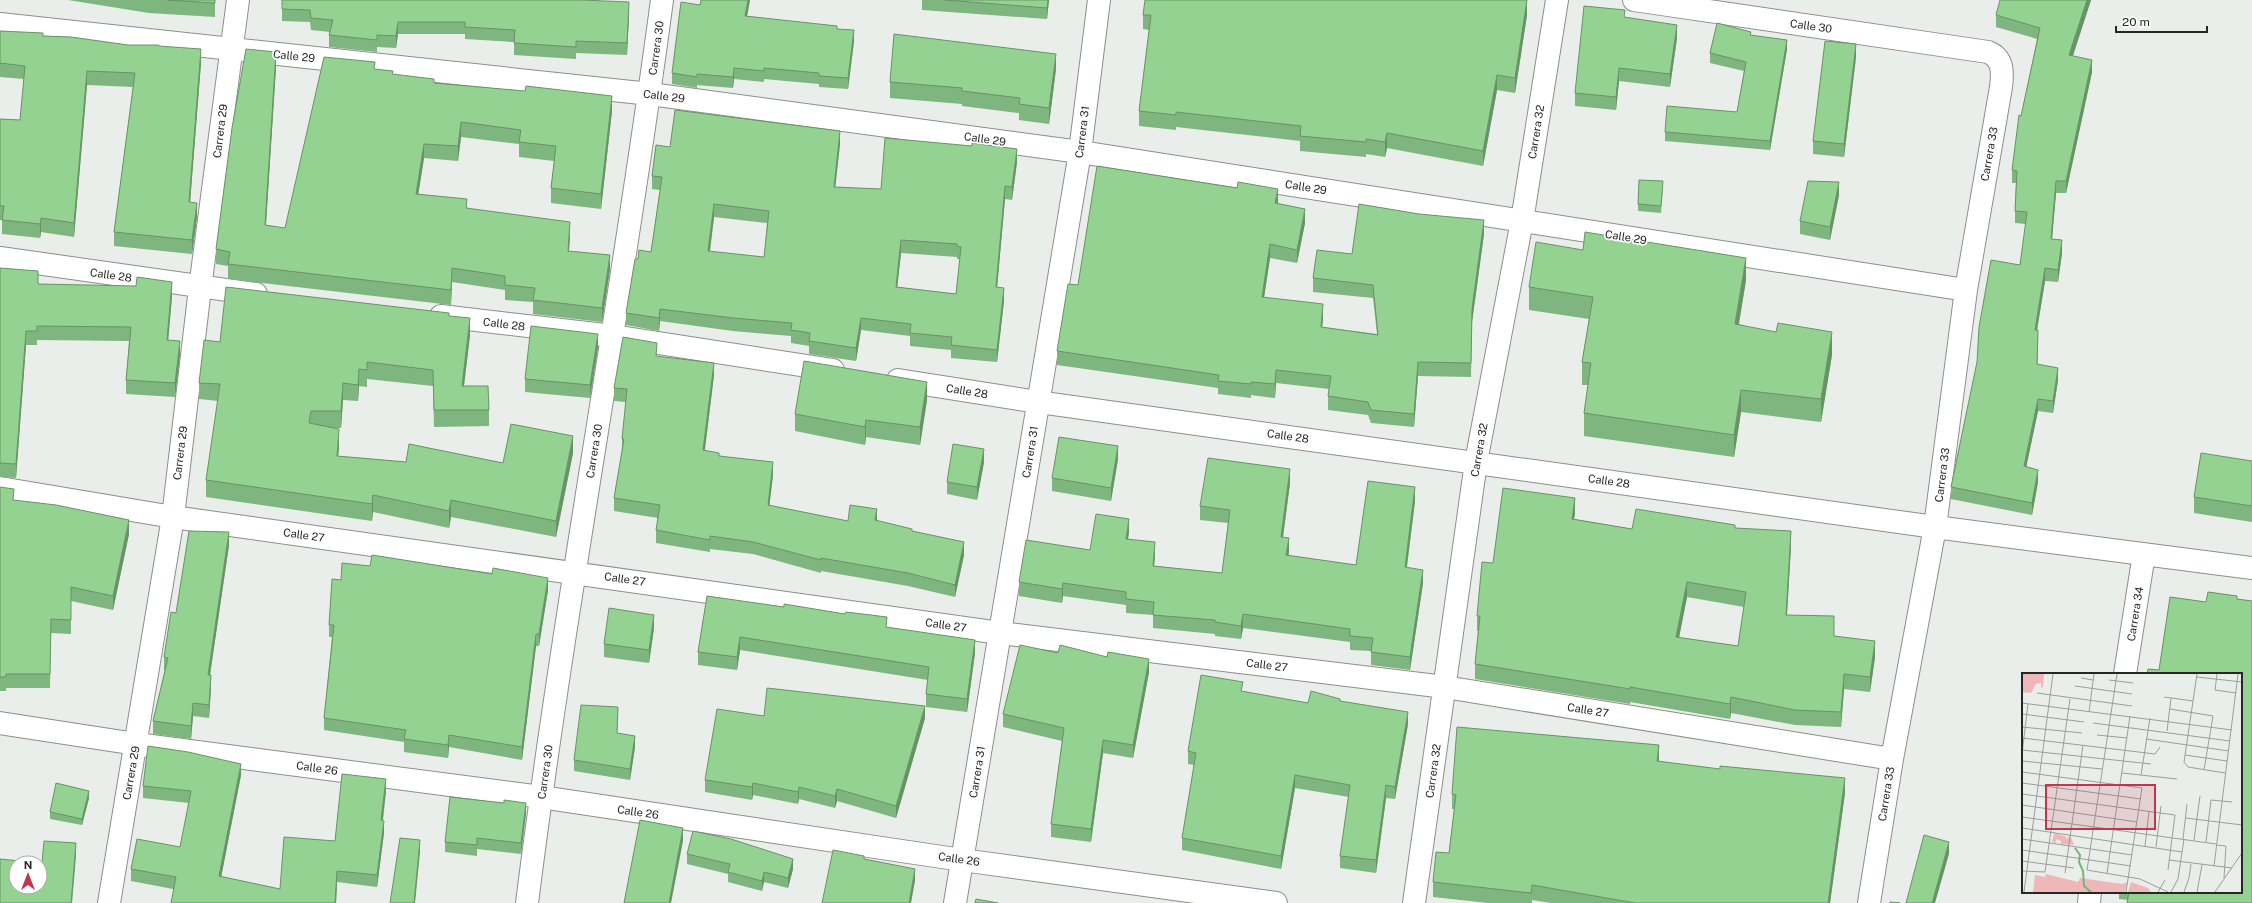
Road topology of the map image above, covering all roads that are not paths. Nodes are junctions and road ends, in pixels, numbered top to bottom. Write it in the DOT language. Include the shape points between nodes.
graph roads {
  1 [pos="238,0"];
  2 [pos="662,0"];
  3 [pos="1099,0"];
  4 [pos="1557,0"];
  5 [pos="1634,0"];
  6 [pos="0,24"];
  7 [pos="231,49"];
  8 [pos="1988,52"];
  9 [pos="650,94"];
  10 [pos="1080,152"];
  11 [pos="1522,221"];
  12 [pos="0,258"];
  13 [pos="200,288"];
  14 [pos="1966,290"];
  15 [pos="278,297"];
  16 [pos="418,314"];
  17 [pos="613,336"];
  18 [pos="849,373"];
  19 [pos="881,378"];
  20 [pos="1038,402"];
  21 [pos="1476,462"];
  22 [pos="0,488"];
  23 [pos="173,516"];
  24 [pos="1935,527"];
  25 [pos="2144,554"];
  26 [pos="2252,568"];
  27 [pos="575,572"];
  28 [pos="1000,633"];
  29 [pos="2125,673"];
  30 [pos="1445,687"];
  31 [pos="0,723"];
  32 [pos="136,744"];
  33 [pos="1892,759"];
  34 [pos="541,797"];
  35 [pos="962,860"];
  36 [pos="2090,893"];
  37 [pos="108,903"];
  38 [pos="527,903"];
  39 [pos="955,903"];
  40 [pos="1276,903"];
  41 [pos="1414,903"];
  42 [pos="1869,903"];
  43 [pos="2089,903"];
  1 -- 7 [label="street, Carrera 29"];
  2 -- 9 [label="street, Carrera 30"];
  3 -- 10 [label="street, Carrera 31"];
  4 -- 11 [label="street, Carrera 32"];
  5 -- 8 [label="street, Calle 30"];
  6 -- 7 [label="street, Calle 29"];
  7 -- 9 [label="street, Calle 29"];
  7 -- 13 [label="street, Carrera 29"];
  8 -- 14 [label="street, Carrera 33" via="2000,61 2002,78"];
  9 -- 10 [label="street, Calle 29"];
  9 -- 17 [label="street, Carrera 30"];
  10 -- 11 [label="street, Calle 29"];
  10 -- 20 [label="street, Carrera 31"];
  11 -- 14 [label="street, Calle 29"];
  11 -- 21 [label="street, Carrera 32"];
  12 -- 13 [label="street, Calle 28"];
  13 -- 15 [label="street, Calle 28"];
  13 -- 23 [label="street, Carrera 29"];
  14 -- 24 [label="street, Carrera 33"];
  16 -- 17 [label="street, Calle 28"];
  17 -- 18 [label="street, Calle 28"];
  17 -- 27 [label="street, Carrera 30"];
  19 -- 20 [label="street, Calle 28"];
  20 -- 21 [label="street, Calle 28"];
  20 -- 28 [label="street, Carrera 31"];
  21 -- 24 [label="street, Calle 28"];
  21 -- 30 [label="street, Carrera 32"];
  22 -- 23 [label="street, Calle 27"];
  23 -- 27 [label="street, Calle 27"];
  23 -- 32 [label="street, Carrera 29"];
  24 -- 25 [label="street, Calle 28"];
  24 -- 33 [label="street, Carrera 33"];
  25 -- 26 [label="street, Calle 28"];
  25 -- 29 [label="street, Carrera 34"];
  27 -- 28 [label="street, Calle 27"];
  27 -- 34 [label="street, Carrera 30"];
  28 -- 30 [label="street, Calle 27"];
  28 -- 35 [label="street, Carrera 31"];
  30 -- 33 [label="street, Calle 27"];
  30 -- 41 [label="street, Carrera 32"];
  31 -- 32 [label="street, Calle 26"];
  32 -- 34 [label="street, Calle 26"];
  32 -- 37 [label="street, Carrera 29"];
  33 -- 42 [label="street, Carrera 33"];
  34 -- 35 [label="street, Calle 26"];
  34 -- 38 [label="street, Carrera 30"];
  35 -- 39 [label="street, Carrera 31"];
  35 -- 40 [label="street, Calle 26"];
  36 -- 43 [label="street"];
}
